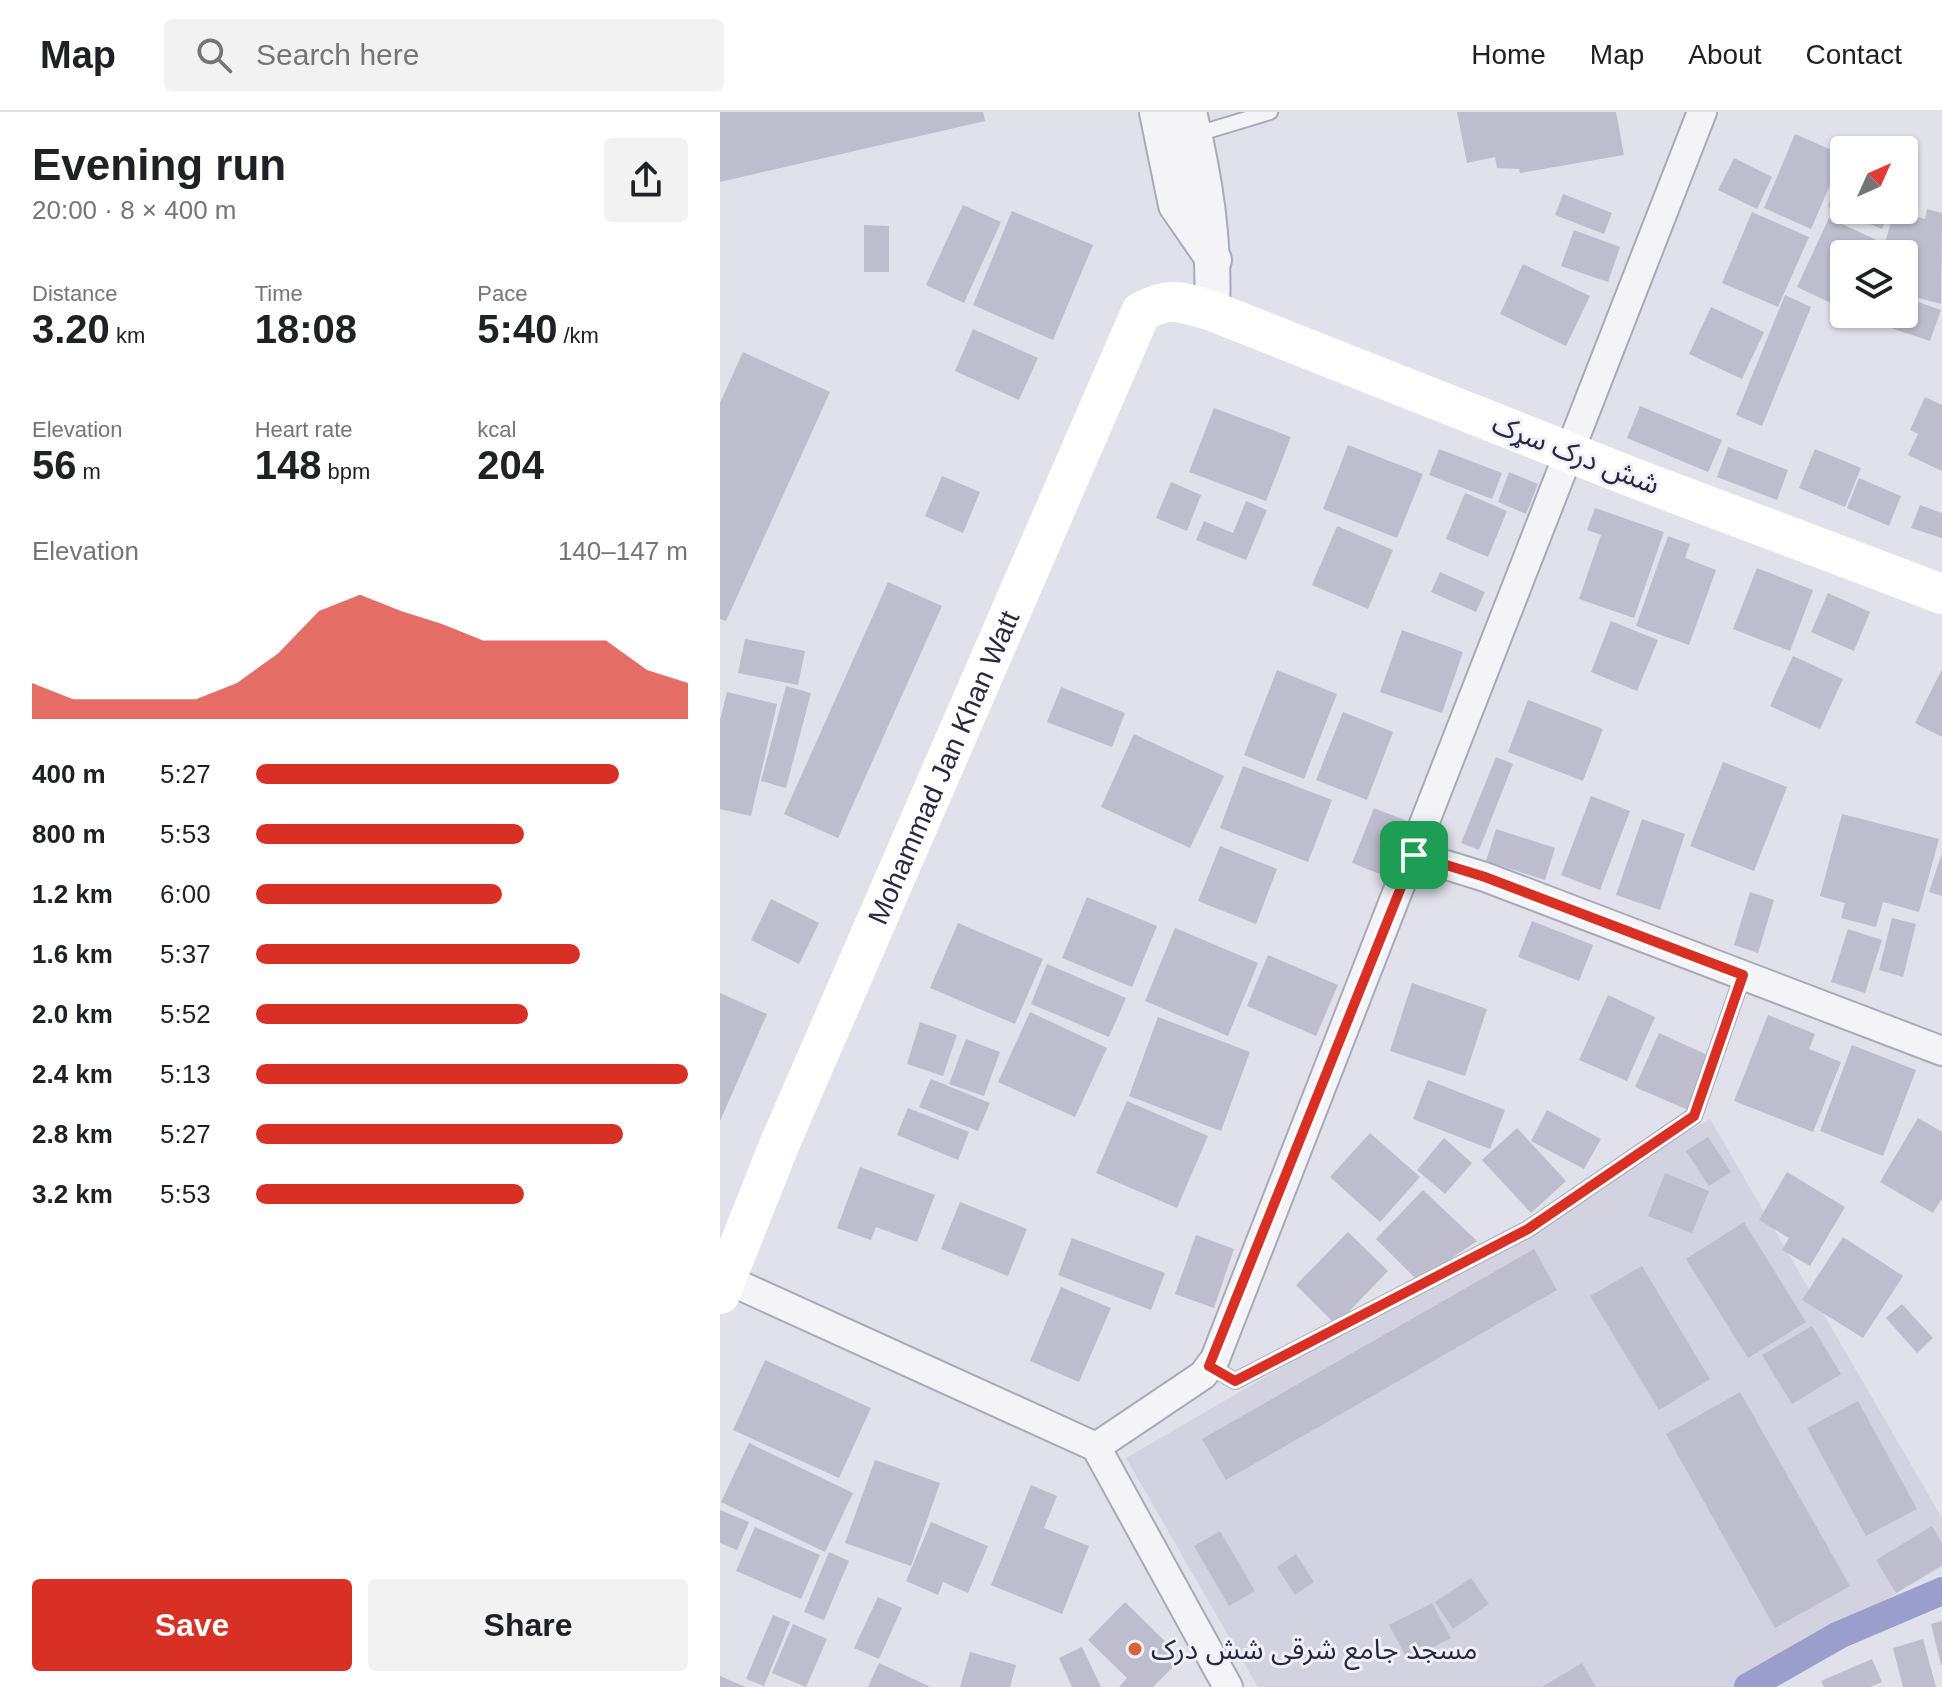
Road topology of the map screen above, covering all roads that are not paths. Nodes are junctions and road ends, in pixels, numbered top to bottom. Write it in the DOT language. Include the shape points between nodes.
graph roads {
  1 [pos="1157,112"];
  2 [pos="1270,112"];
  3 [pos="1702,112"];
  4 [pos="1192,124"];
  5 [pos="1214,261"];
  6 [pos="1212,311"];
  7 [pos="1572,453"];
  8 [pos="1942,594"];
  9 [pos="1414,855"];
  10 [pos="1743,975"];
  11 [pos="1942,1051"];
  12 [pos="723,1286"];
  13 [pos="1209,1366"];
  14 [pos="1096,1447"];
  15 [pos="1228,1687"];
  1 -- 5 [label="street" via="1176,205"];
  2 -- 4 [label="lane"];
  3 -- 7 [label="street"];
  4 -- 5 [label="street"];
  5 -- 6 [label="street"];
  6 -- 7 [label="main road, شش درک سړک"];
  6 -- 12 [label="main road, Mohammad Jan Khan Watt" via="1160,301 1141,312 780,1143"];
  7 -- 8 [label="main road, شش درک سړک"];
  7 -- 9 [label="street"];
  9 -- 10 [label="street"];
  9 -- 13 [label="street"];
  10 -- 11 [label="street"];
  10 -- 13 [label="lane" via="1694,1116 1528,1229 1321,1338 1235,1381"];
  12 -- 14 [label="street"];
  13 -- 14 [label="street"];
  14 -- 15 [label="street"];
}
